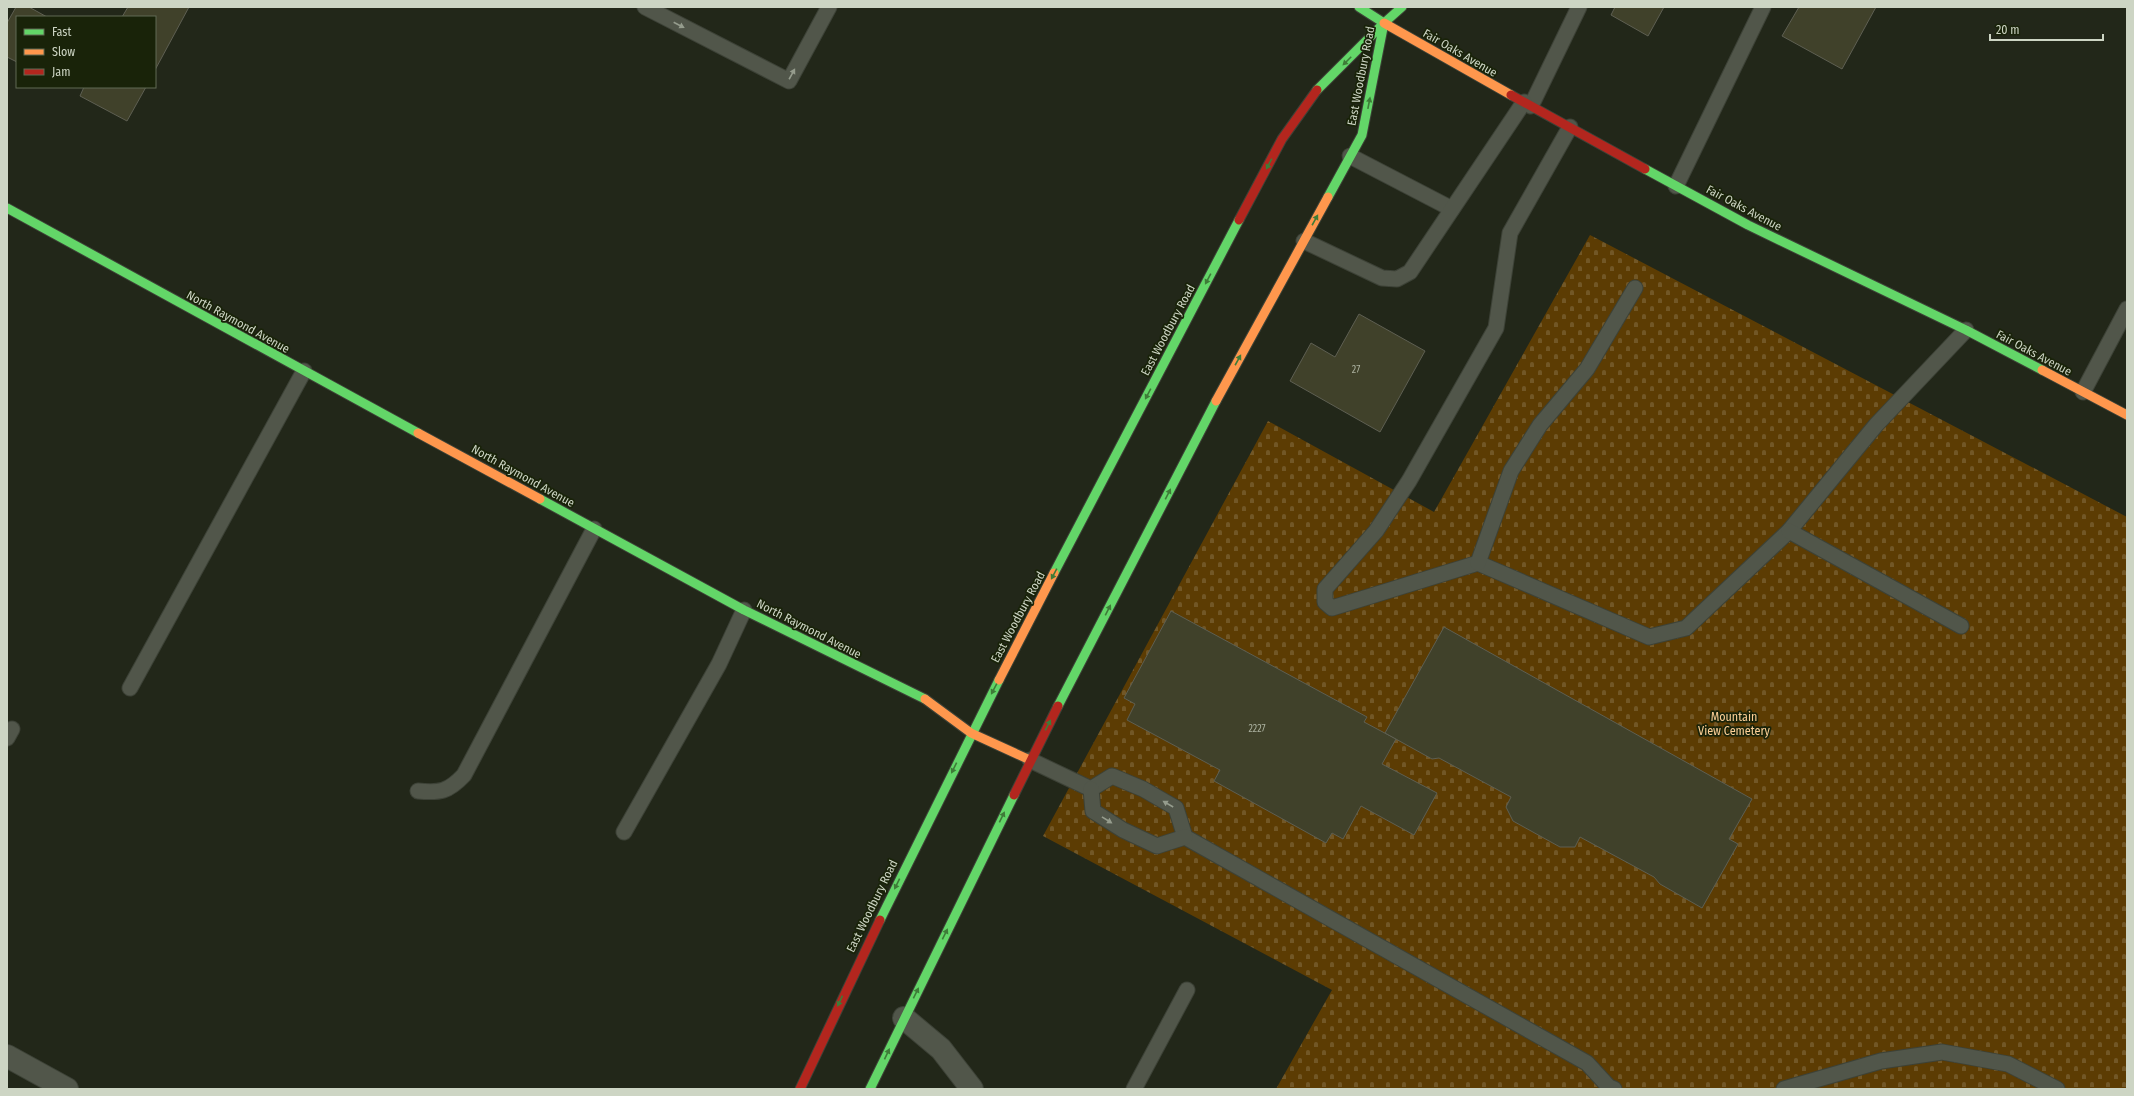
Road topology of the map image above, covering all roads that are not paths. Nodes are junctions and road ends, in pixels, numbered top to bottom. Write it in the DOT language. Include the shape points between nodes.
graph roads {
  1 [pos="645,7"];
  2 [pos="830,7"];
  3 [pos="1359,7"];
  4 [pos="1387,7"];
  5 [pos="1402,7"];
  6 [pos="1579,7"];
  7 [pos="1763,7"];
  8 [pos="1384,24"];
  9 [pos="1527,104"];
  10 [pos="1570,127"];
  11 [pos="1350,156"];
  12 [pos="1676,186"];
  13 [pos="7,208"];
  14 [pos="1452,209"];
  15 [pos="1304,241"];
  16 [pos="1635,288"];
  17 [pos="2127,309"];
  18 [pos="1966,330"];
  19 [pos="304,371"];
  20 [pos="2083,392"];
  21 [pos="2127,415"];
  22 [pos="594,529"];
  23 [pos="1789,531"];
  24 [pos="1478,563"];
  25 [pos="744,610"];
  26 [pos="1961,626"];
  27 [pos="130,688"];
  28 [pos="971,732"];
  29 [pos="1030,760"];
  30 [pos="1091,789"];
  31 [pos="418,791"];
  32 [pos="624,832"];
  33 [pos="1185,837"];
  34 [pos="1187,990"];
  35 [pos="904,1018"];
  36 [pos="7,1056"];
  37 [pos="67,1089"];
  38 [pos="800,1089"];
  39 [pos="870,1089"];
  40 [pos="972,1089"];
  41 [pos="1134,1089"];
  42 [pos="1614,1089"];
  43 [pos="1784,1089"];
  44 [pos="2057,1089"];
  1 -- 2 [label="lane, one-way" via="789,81"];
  3 -- 8 [label="main road, Fair Oaks Avenue"];
  4 -- 8 [label="main road"];
  5 -- 8 [label="main road"];
  6 -- 9 [label="lane"];
  7 -- 12 [label="lane"];
  8 -- 9 [label="main road, Fair Oaks Avenue"];
  11 -- 8 [label="main road, East Woodbury Road, one-way" via="1365,124"];
  8 -- 28 [label="main road, East Woodbury Road, one-way" via="1313,94 1282,139"];
  9 -- 10 [label="main road, Fair Oaks Avenue"];
  9 -- 14 [label="lane"];
  10 -- 12 [label="main road, Fair Oaks Avenue"];
  10 -- 24 [label="lane" via="1510,233 1496,328 1409,481 1376,531 1325,589 1325,602 1332,608"];
  11 -- 14 [label="lane"];
  15 -- 11 [label="main road, East Woodbury Road, one-way"];
  12 -- 18 [label="main road, Fair Oaks Avenue" via="1748,225"];
  13 -- 19 [label="main road, North Raymond Avenue"];
  14 -- 15 [label="lane" via="1410,272 1397,279 1382,278"];
  29 -- 15 [label="main road, East Woodbury Road, one-way" via="1216,401"];
  16 -- 24 [label="lane" via="1587,369 1540,425 1511,471"];
  17 -- 20 [label="lane"];
  18 -- 20 [label="main road, Fair Oaks Avenue"];
  18 -- 23 [label="lane" via="1876,425"];
  19 -- 22 [label="main road, North Raymond Avenue"];
  19 -- 27 [label="lane"];
  20 -- 21 [label="main road, Fair Oaks Avenue"];
  22 -- 25 [label="main road, North Raymond Avenue"];
  22 -- 31 [label="lane" via="464,775 452,787 437,792"];
  23 -- 24 [label="lane" via="1686,628 1649,637"];
  23 -- 26 [label="lane"];
  25 -- 28 [label="main road, North Raymond Avenue" via="924,699"];
  25 -- 32 [label="lane" via="719,664"];
  28 -- 29 [label="main road, North Raymond Avenue"];
  28 -- 38 [label="main road, East Woodbury Road, one-way" via="852,974"];
  29 -- 30 [label="lane"];
  35 -- 29 [label="main road, East Woodbury Road, one-way"];
  30 -- 33 [label="lane, one-way" via="1093,812 1123,830 1157,846"];
  33 -- 30 [label="lane, one-way" via="1176,808 1144,789 1112,776"];
  33 -- 42 [label="lane" via="1587,1063 1609,1087"];
  34 -- 41 [label="lane"];
  39 -- 35 [label="main road, East Woodbury Road, one-way"];
  35 -- 40 [label="street" via="941,1049"];
  36 -- 37 [label="street"];
  43 -- 44 [label="lane" via="1881,1061 1942,1052 2008,1064"];
}
